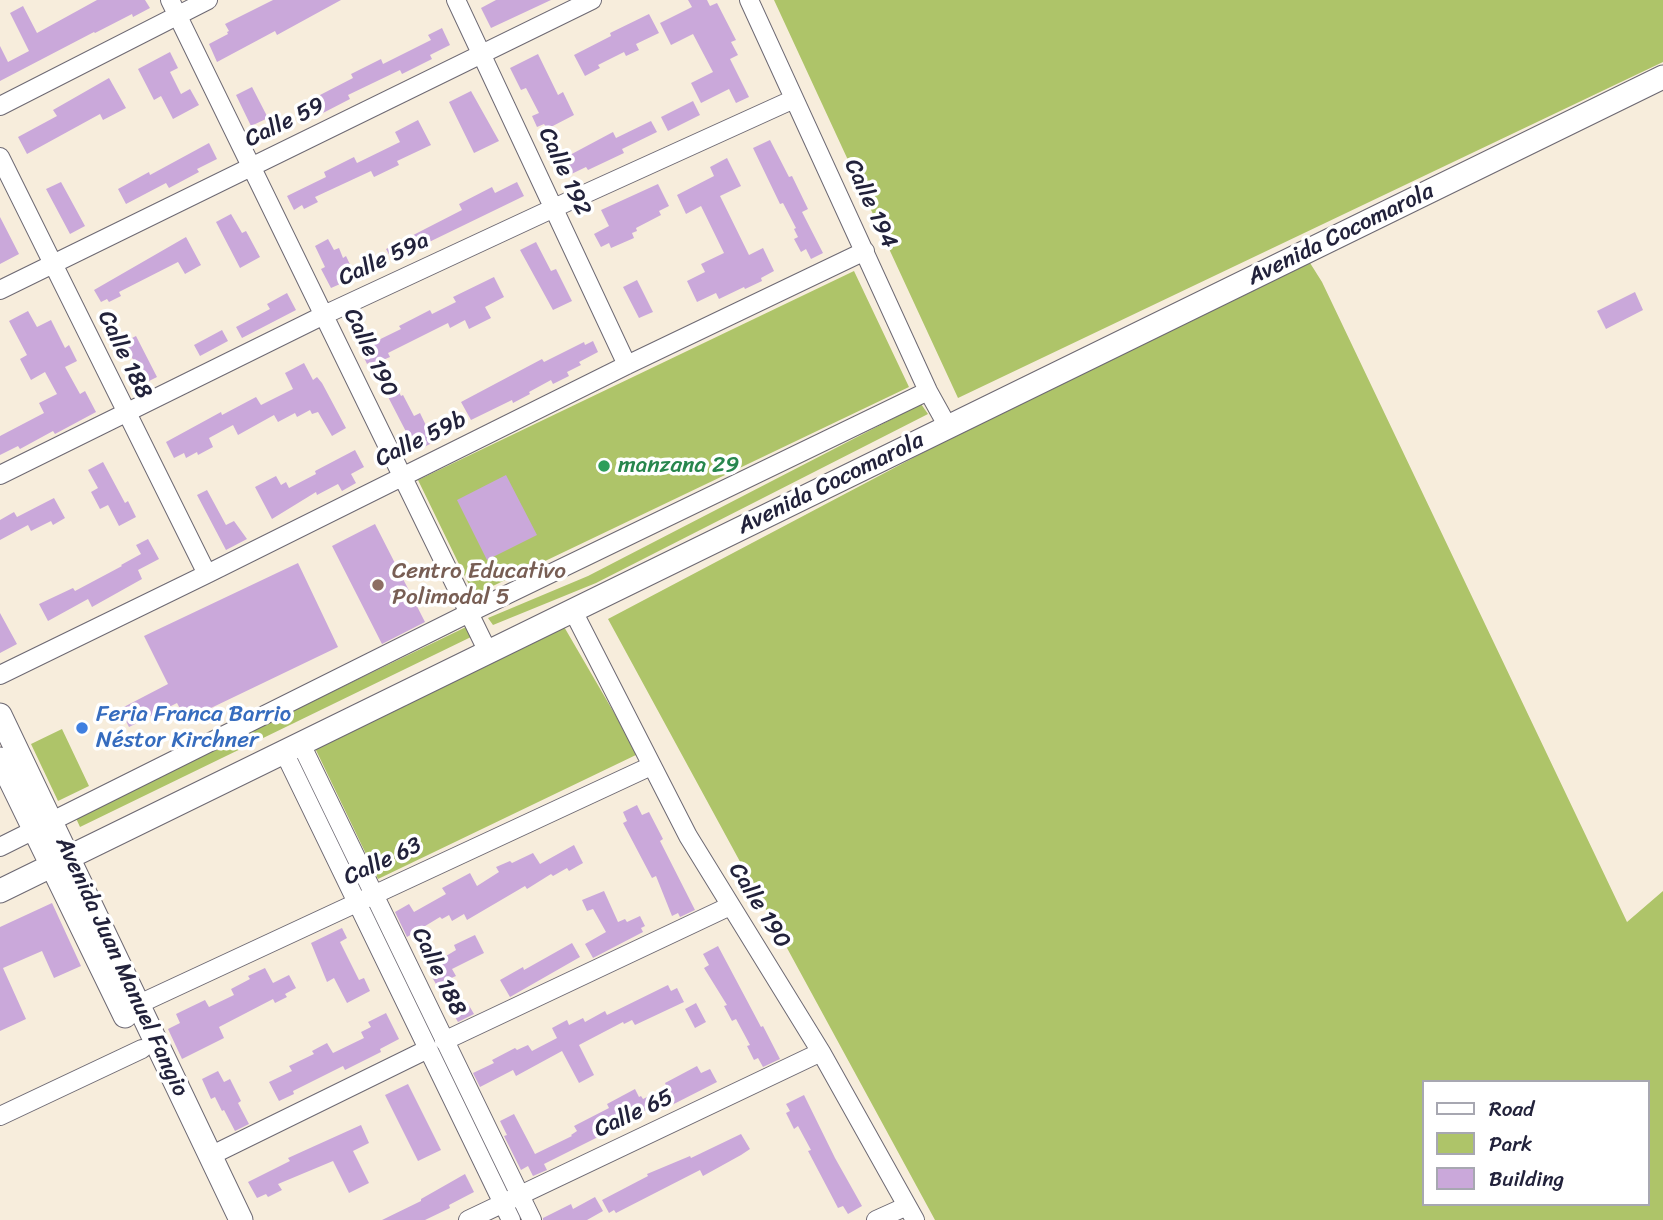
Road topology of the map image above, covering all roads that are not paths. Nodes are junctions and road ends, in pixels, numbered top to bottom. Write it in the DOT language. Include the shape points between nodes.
graph roads {
  1 [pos="208,0"];
  2 [pos="456,0"];
  3 [pos="592,0"];
  4 [pos="749,0"];
  5 [pos="174,8"];
  6 [pos="481,54"];
  7 [pos="1663,78"];
  8 [pos="793,99"];
  9 [pos="0,106"];
  10 [pos="0,157"];
  11 [pos="252,167"];
  12 [pos="554,208"];
  13 [pos="865,251"];
  14 [pos="53,265"];
  15 [pos="0,290"];
  16 [pos="324,315"];
  17 [pos="626,365"];
  18 [pos="928,391"];
  19 [pos="125,412"];
  20 [pos="948,427"];
  21 [pos="0,475"];
  22 [pos="402,476"];
  23 [pos="207,574"];
  24 [pos="573,611"];
  25 [pos="469,613"];
  26 [pos="488,652"];
  27 [pos="0,675"];
  28 [pos="0,715"];
  29 [pos="292,748"];
  30 [pos="0,759"];
  31 [pos="651,766"];
  32 [pos="43,825"];
  33 [pos="0,847"];
  34 [pos="61,861"];
  35 [pos="0,891"];
  36 [pos="374,893"];
  37 [pos="356,901"];
  38 [pos="730,906"];
  39 [pos="137,1004"];
  40 [pos="436,1045"];
  41 [pos="142,1049"];
  42 [pos="821,1052"];
  43 [pos="0,1116"];
  44 [pos="210,1156"];
  45 [pos="520,1195"];
  46 [pos="503,1203"];
  47 [pos="911,1213"];
  48 [pos="225,1220"];
  49 [pos="242,1220"];
  50 [pos="468,1220"];
  51 [pos="511,1220"];
  52 [pos="533,1220"];
  53 [pos="876,1220"];
  1 -- 5 [label="street"];
  2 -- 6 [label="street, Calle 192"];
  3 -- 6 [label="street, Calle 59"];
  4 -- 8 [label="street, Calle 194"];
  5 -- 9 [label="street"];
  5 -- 11 [label="street, Calle 190"];
  6 -- 11 [label="street, Calle 59"];
  6 -- 12 [label="street, Calle 192"];
  7 -- 20 [label="main road, Avenida Cocomarola"];
  8 -- 12 [label="street, Calle 59a"];
  8 -- 13 [label="street, Calle 194"];
  10 -- 14 [label="street, Calle 188"];
  11 -- 14 [label="street, Calle 59"];
  11 -- 16 [label="street, Calle 190"];
  12 -- 16 [label="street, Calle 59a"];
  12 -- 17 [label="street, Calle 192"];
  13 -- 17 [label="street, Calle 59b"];
  13 -- 18 [label="street, Calle 194"];
  14 -- 15 [label="street, Calle 59"];
  14 -- 19 [label="street, Calle 188"];
  16 -- 19 [label="street, Calle 59a"];
  16 -- 22 [label="street, Calle 190"];
  17 -- 22 [label="street, Calle 59b"];
  18 -- 20 [label="street, Calle 194"];
  18 -- 25 [label="street"];
  19 -- 21 [label="street, Calle 59a"];
  19 -- 23 [label="street, Calle 188"];
  20 -- 24 [label="main road, Avenida Cocomarola"];
  22 -- 23 [label="street, Calle 59b"];
  22 -- 25 [label="street, Calle 190"];
  23 -- 27 [label="street, Calle 59b"];
  24 -- 26 [label="main road, Avenida Cocomarola"];
  24 -- 31 [label="street, Calle 190"];
  25 -- 26 [label="street, Calle 190"];
  25 -- 32 [label="street"];
  26 -- 29 [label="main road, Avenida Cocomarola"];
  28 -- 32 [label="main road, Avenida Juan Manuel Fangio"];
  29 -- 34 [label="main road, Avenida Cocomarola"];
  29 -- 36 [label="street, Calle 188"];
  29 -- 37 [label="street, Calle 188"];
  30 -- 32 [label="main road, Avenida Juan Manuel Fangio"];
  31 -- 36 [label="street, Calle 63"];
  31 -- 38 [label="street, Calle 190"];
  32 -- 33 [label="street"];
  32 -- 34 [label="main road, Avenida Juan Manuel Fangio"];
  34 -- 35 [label="main road, Avenida Cocomarola"];
  34 -- 39 [label="main road, Avenida Juan Manuel Fangio"];
  34 -- 41 [label="main road, Avenida Juan Manuel Fangio"];
  36 -- 37 [label="street, Calle 63"];
  36 -- 40 [label="street, Calle 188"];
  37 -- 39 [label="street, Calle 63"];
  37 -- 40 [label="street, Calle 188"];
  38 -- 40 [label="street"];
  38 -- 42 [label="street, Calle 190"];
  39 -- 44 [label="main road, Avenida Juan Manuel Fangio"];
  40 -- 44 [label="street"];
  40 -- 45 [label="street, Calle 188"];
  40 -- 46 [label="street, Calle 188"];
  41 -- 43 [label="street"];
  41 -- 48 [label="main road, Avenida Juan Manuel Fangio"];
  42 -- 45 [label="street, Calle 65"];
  42 -- 47 [label="street, Calle 190"];
  44 -- 49 [label="main road, Avenida Juan Manuel Fangio"];
  45 -- 46 [label="street, Calle 65"];
  45 -- 52 [label="street, Calle 188"];
  46 -- 50 [label="street, Calle 65"];
  46 -- 51 [label="street, Calle 188"];
  47 -- 53 [label="street"];
}
